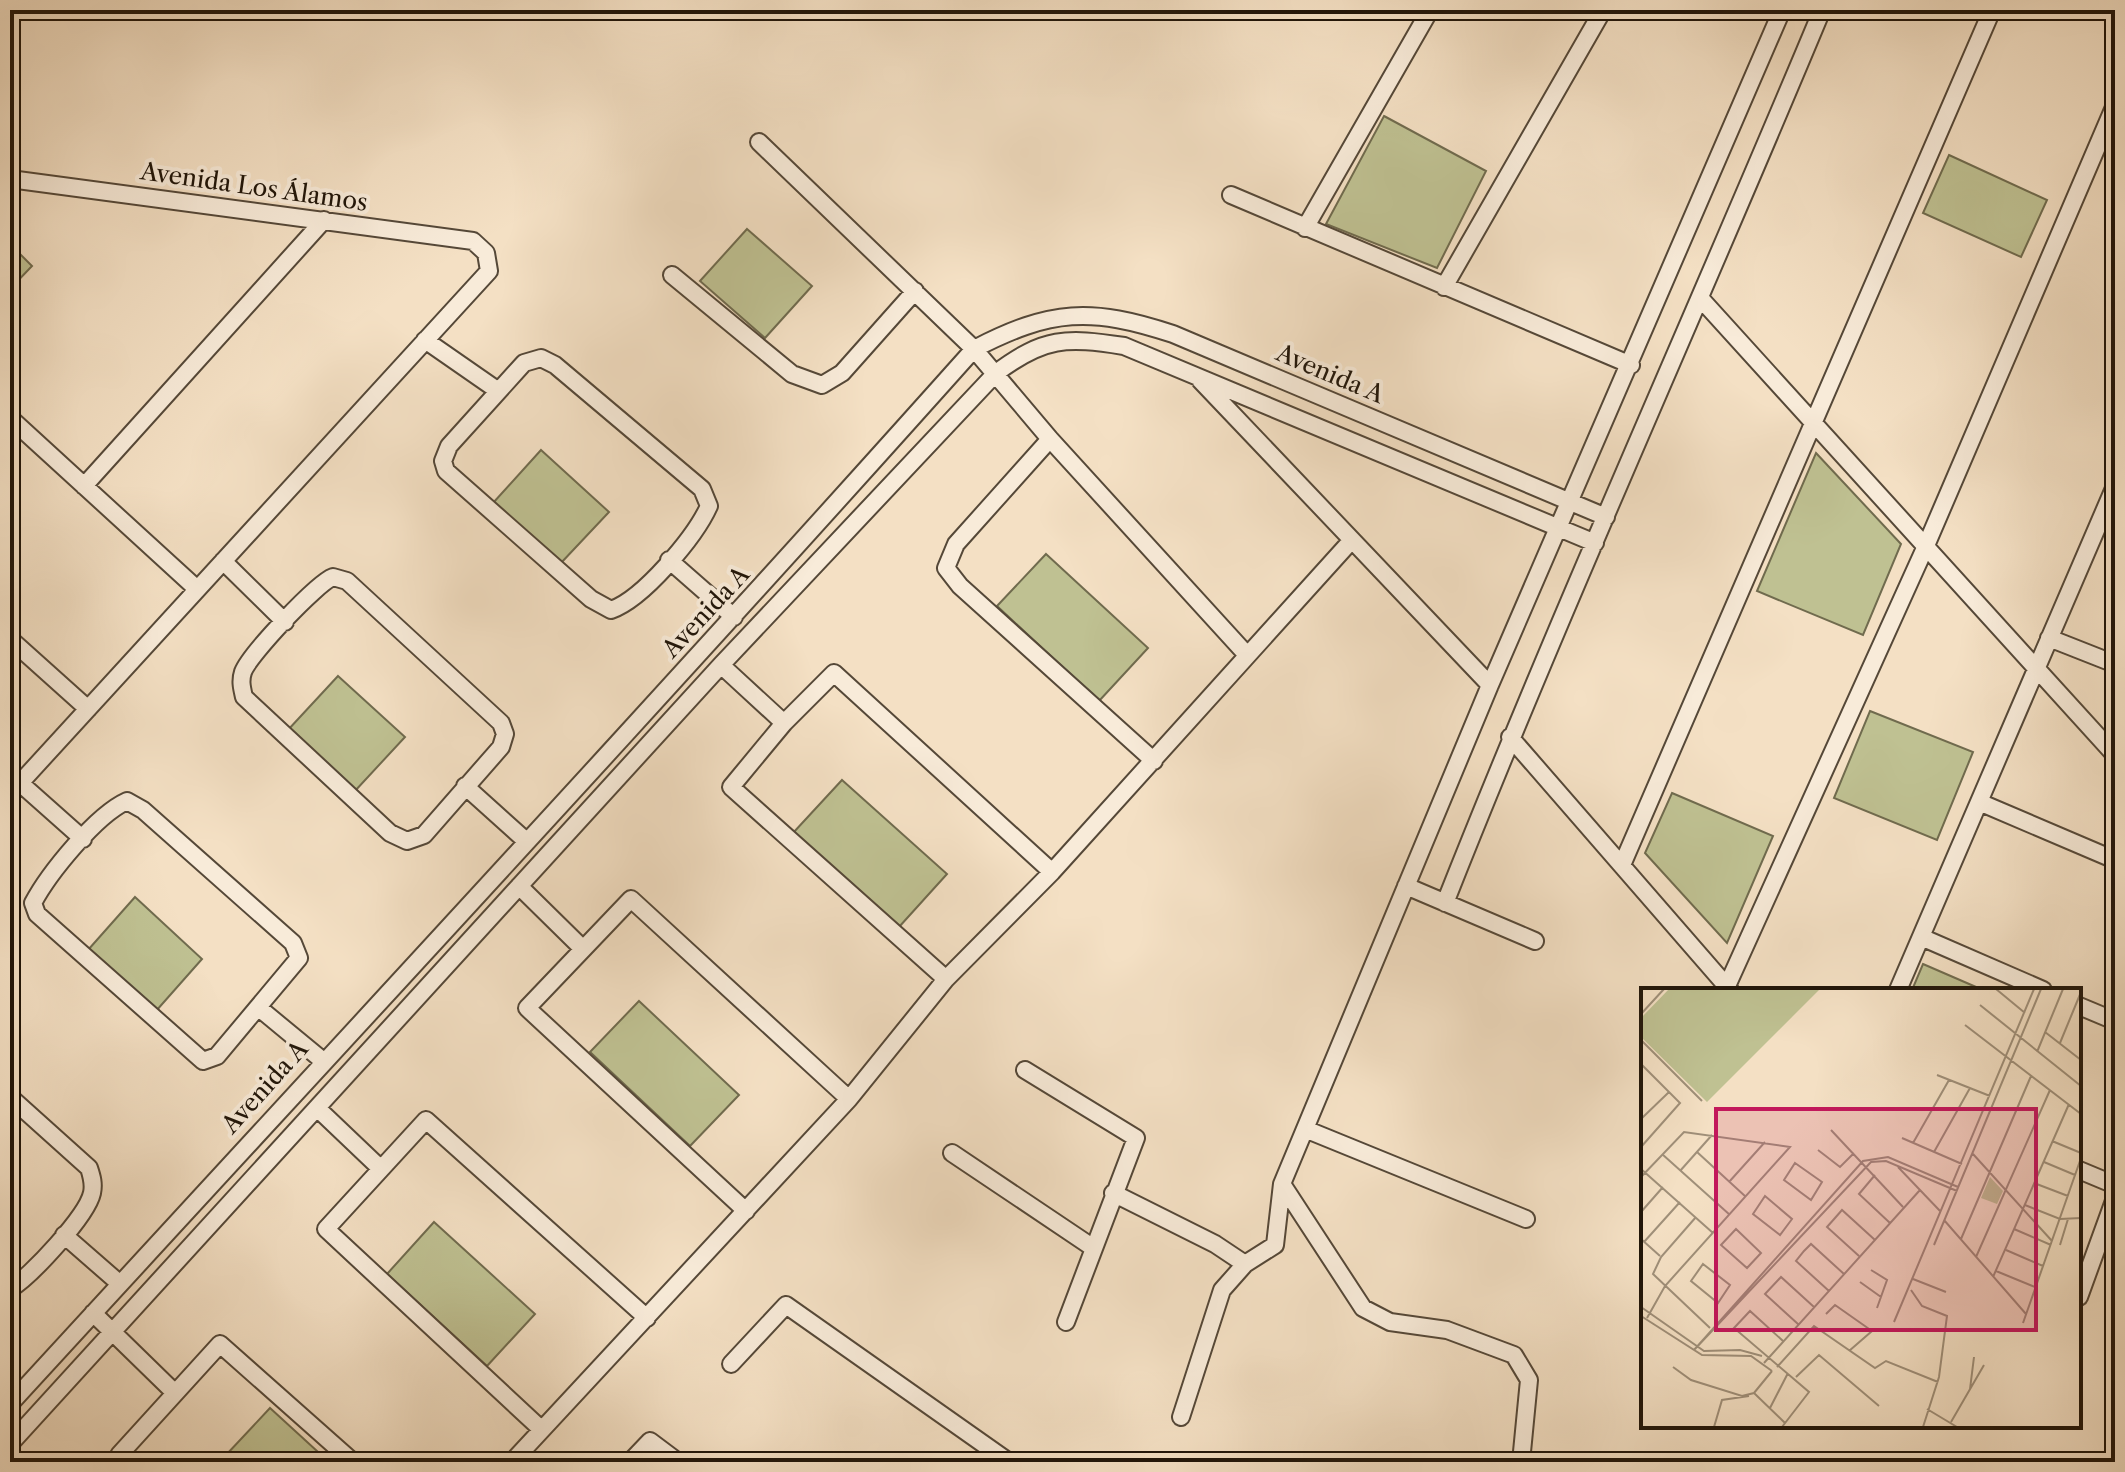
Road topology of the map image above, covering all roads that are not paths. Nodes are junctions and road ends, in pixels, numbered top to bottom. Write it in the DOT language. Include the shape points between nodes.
graph roads {
  1 [pos="1430,10"];
  2 [pos="1603,10"];
  3 [pos="1782,10"];
  4 [pos="1822,10"];
  5 [pos="1992,10"];
  6 [pos="2115,105"];
  7 [pos="759,142"];
  8 [pos="10,179"];
  9 [pos="1231,195"];
  10 [pos="324,220"];
  11 [pos="1305,228"];
  12 [pos="672,275"];
  13 [pos="1444,287"];
  14 [pos="915,291"];
  15 [pos="1701,299"];
  16 [pos="425,340"];
  17 [pos="974,349"];
  18 [pos="1631,365"];
  19 [pos="996,373"];
  20 [pos="1197,376"];
  21 [pos="497,390"];
  22 [pos="10,418"];
  23 [pos="1813,422"];
  24 [pos="1050,439"];
  25 [pos="84,486"];
  26 [pos="2114,490"];
  27 [pos="1568,501"];
  28 [pos="1606,517"];
  29 [pos="1557,528"];
  30 [pos="1351,541"];
  31 [pos="1595,543"];
  32 [pos="1925,548"];
  33 [pos="669,560"];
  34 [pos="223,561"];
  35 [pos="197,589"];
  36 [pos="734,617"];
  37 [pos="285,622"];
  38 [pos="2049,638"];
  39 [pos="10,639"];
  40 [pos="1247,655"];
  41 [pos="2115,664"];
  42 [pos="721,665"];
  43 [pos="2036,668"];
  44 [pos="1490,685"];
  45 [pos="88,709"];
  46 [pos="784,723"];
  47 [pos="1510,737"];
  48 [pos="2115,755"];
  49 [pos="1154,761"];
  50 [pos="465,786"];
  51 [pos="15,788"];
  52 [pos="1979,802"];
  53 [pos="83,839"];
  54 [pos="520,846"];
  55 [pos="2115,860"];
  56 [pos="1622,865"];
  57 [pos="533,870"];
  58 [pos="1052,872"];
  59 [pos="519,886"];
  60 [pos="1406,886"];
  61 [pos="1445,903"];
  62 [pos="1921,937"];
  63 [pos="1535,941"];
  64 [pos="582,948"];
  65 [pos="946,979"];
  66 [pos="1729,988"];
  67 [pos="1899,988"];
  68 [pos="2038,988"];
  69 [pos="2081,1007"];
  70 [pos="259,1008"];
  71 [pos="2115,1021"];
  72 [pos="322,1060"];
  73 [pos="1025,1070"];
  74 [pos="10,1097"];
  75 [pos="849,1099"];
  76 [pos="317,1108"];
  77 [pos="1305,1129"];
  78 [pos="952,1153"];
  79 [pos="380,1168"];
  80 [pos="2081,1171"];
  81 [pos="1282,1184"];
  82 [pos="2115,1185"];
  83 [pos="1113,1193"];
  84 [pos="2115,1198"];
  85 [pos="746,1211"];
  86 [pos="1526,1219"];
  87 [pos="64,1235"];
  88 [pos="1092,1247"];
  89 [pos="1245,1264"];
  90 [pos="119,1283"];
  91 [pos="10,1289"];
  92 [pos="2081,1292"];
  93 [pos="93,1313"];
  94 [pos="647,1318"];
  95 [pos="1066,1322"];
  96 [pos="113,1331"];
  97 [pos="731,1364"];
  98 [pos="175,1393"];
  99 [pos="10,1404"];
  100 [pos="1181,1417"];
  101 [pos="541,1429"];
  102 [pos="10,1444"];
  103 [pos="127,1462"];
  104 [pos="353,1462"];
  105 [pos="512,1462"];
  106 [pos="630,1462"];
  107 [pos="678,1462"];
  108 [pos="1009,1462"];
  109 [pos="1521,1462"];
  1 -- 11 [label="street"];
  2 -- 13 [label="street"];
  3 -- 18 [label="street"];
  4 -- 15 [label="street"];
  5 -- 23 [label="street"];
  6 -- 32 [label="street"];
  7 -- 14 [label="street"];
  8 -- 10 [label="street, Avenida Los Álamos"];
  9 -- 11 [label="street"];
  10 -- 16 [label="street, Avenida Los Álamos" via="473,241 486,253 489,271"];
  10 -- 25 [label="street"];
  11 -- 13 [label="street"];
  12 -- 14 [label="street" via="792,374 822,385 842,373"];
  13 -- 18 [label="street"];
  14 -- 17 [label="street"];
  15 -- 23 [label="street"];
  15 -- 28 [label="street"];
  16 -- 21 [label="street"];
  16 -- 34 [label="street"];
  17 -- 19 [label="street"];
  17 -- 27 [label="street, Avenida A" via="1014,328 1056,316 1137,322"];
  17 -- 36 [label="street, Avenida A"];
  18 -- 27 [label="street"];
  19 -- 20 [label="street, Avenida A" via="1026,350 1061,340 1124,346"];
  19 -- 24 [label="street"];
  19 -- 42 [label="street, Avenida A"];
  20 -- 29 [label="street, Avenida A"];
  20 -- 30 [label="street"];
  21 -- 33 [label="street" via="524,363 541,358 702,489 709,506 704,518"];
  21 -- 33 [label="street" via="449,446 443,461 446,471 591,599 611,610 627,604"];
  22 -- 25 [label="street"];
  23 -- 32 [label="street"];
  23 -- 56 [label="street"];
  24 -- 40 [label="street"];
  24 -- 49 [label="street" via="956,544 946,568"];
  25 -- 35 [label="street"];
  26 -- 38 [label="street"];
  27 -- 28 [label="street, Avenida A"];
  27 -- 29 [label="street"];
  28 -- 31 [label="street"];
  29 -- 31 [label="street, Avenida A"];
  29 -- 44 [label="street"];
  30 -- 40 [label="street"];
  30 -- 44 [label="street"];
  31 -- 47 [label="street"];
  32 -- 43 [label="street"];
  32 -- 66 [label="street"];
  33 -- 36 [label="street"];
  34 -- 35 [label="street"];
  34 -- 37 [label="street"];
  35 -- 45 [label="street"];
  36 -- 54 [label="street, Avenida A"];
  37 -- 50 [label="street" via="322,581 347,581 501,723 501,747"];
  37 -- 50 [label="street" via="244,670 244,697 390,833 407,841 424,835"];
  38 -- 41 [label="street"];
  38 -- 43 [label="street"];
  39 -- 45 [label="street"];
  40 -- 49 [label="street"];
  42 -- 46 [label="street"];
  42 -- 57 [label="street, Avenida A"];
  43 -- 48 [label="street"];
  43 -- 52 [label="street"];
  44 -- 60 [label="street"];
  45 -- 51 [label="street"];
  46 -- 58 [label="street" via="834,673"];
  46 -- 65 [label="street" via="731,787"];
  47 -- 56 [label="street"];
  47 -- 61 [label="street"];
  49 -- 58 [label="street"];
  50 -- 54 [label="street"];
  51 -- 53 [label="street"];
  52 -- 55 [label="street"];
  52 -- 62 [label="street"];
  53 -- 70 [label="street" via="127,801 293,943 299,958"];
  53 -- 70 [label="street" via="41,887 33,903 37,914 203,1061 217,1056"];
  54 -- 57 [label="street"];
  54 -- 72 [label="street, Avenida A"];
  56 -- 66 [label="street"];
  57 -- 59 [label="street, Avenida A"];
  58 -- 65 [label="street"];
  59 -- 64 [label="street"];
  59 -- 76 [label="street, Avenida A"];
  60 -- 61 [label="street"];
  60 -- 77 [label="street"];
  61 -- 63 [label="street"];
  62 -- 67 [label="street"];
  62 -- 68 [label="street"];
  64 -- 75 [label="street" via="631,899"];
  64 -- 85 [label="street" via="527,1008"];
  65 -- 75 [label="street"];
  69 -- 71 [label="street"];
  70 -- 72 [label="street"];
  72 -- 90 [label="street, Avenida A"];
  73 -- 83 [label="street" via="1136,1138"];
  74 -- 87 [label="street" via="89,1168 92,1197"];
  75 -- 85 [label="street"];
  76 -- 79 [label="street"];
  76 -- 96 [label="street, Avenida A"];
  77 -- 81 [label="street"];
  77 -- 86 [label="street"];
  78 -- 88 [label="street"];
  79 -- 94 [label="street" via="426,1120"];
  79 -- 101 [label="street" via="326,1229"];
  80 -- 82 [label="street"];
  81 -- 89 [label="street" via="1275,1245"];
  81 -- 109 [label="street" via="1363,1308 1390,1322 1447,1330 1514,1355 1529,1380"];
  83 -- 88 [label="street"];
  83 -- 89 [label="street"];
  84 -- 92 [label="street"];
  85 -- 94 [label="street"];
  87 -- 90 [label="street"];
  87 -- 91 [label="street"];
  88 -- 95 [label="street"];
  89 -- 100 [label="street" via="1222,1290"];
  90 -- 93 [label="street, Avenida A"];
  93 -- 96 [label="street"];
  93 -- 99 [label="street, Avenida A"];
  94 -- 101 [label="street"];
  96 -- 98 [label="street"];
  96 -- 102 [label="street, Avenida A"];
  97 -- 108 [label="street" via="786,1305"];
  98 -- 103 [label="street" via="119,1455"];
  98 -- 104 [label="street" via="220,1344"];
  101 -- 105 [label="street"];
  106 -- 107 [label="street" via="650,1441"];
}
